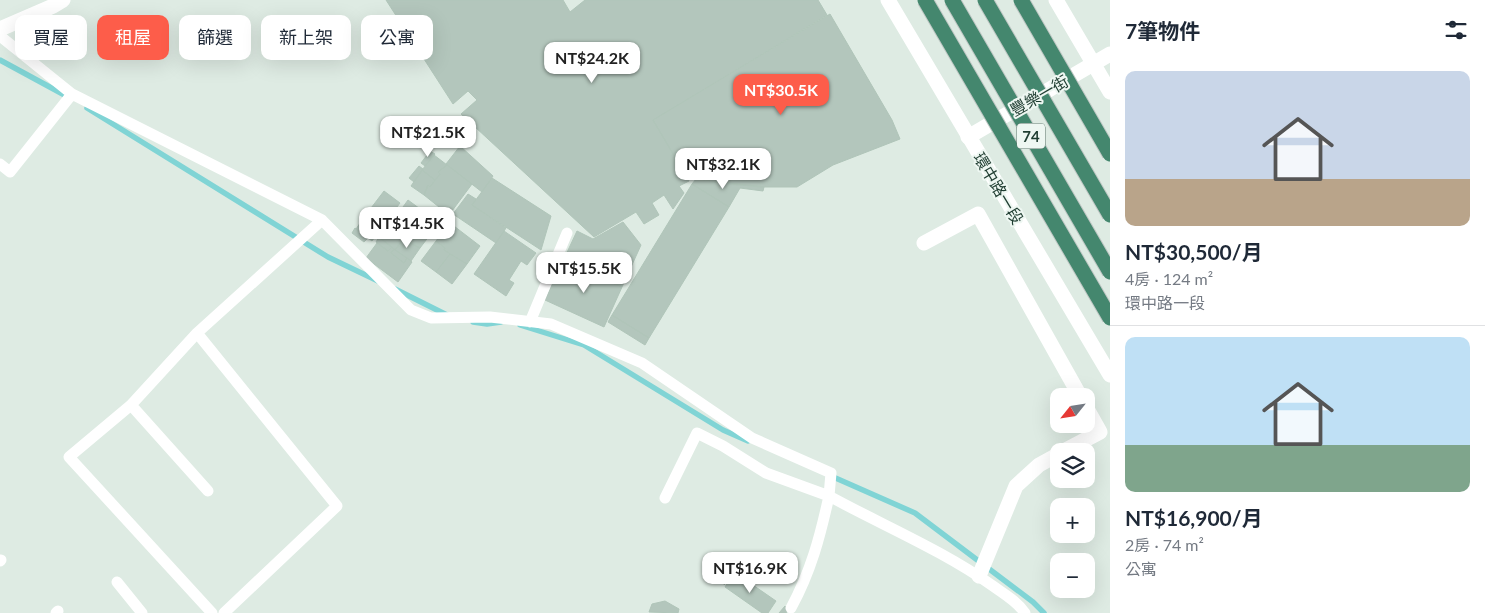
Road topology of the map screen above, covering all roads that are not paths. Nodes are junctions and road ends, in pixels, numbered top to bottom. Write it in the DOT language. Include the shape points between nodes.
graph roads {
  1 [pos="63,0"];
  2 [pos="888,0"];
  3 [pos="925,0"];
  4 [pos="952,0"];
  5 [pos="986,0"];
  6 [pos="1020,0"];
  7 [pos="1056,0"];
  8 [pos="0,28"];
  9 [pos="0,36"];
  10 [pos="1110,54"];
  11 [pos="1094,64"];
  12 [pos="1110,92"];
  13 [pos="72,94"];
  14 [pos="968,136"];
  15 [pos="1110,154"];
  16 [pos="0,164"];
  17 [pos="1110,215"];
  18 [pos="322,220"];
  19 [pos="567,233"];
  20 [pos="924,243"];
  21 [pos="1110,272"];
  22 [pos="1110,318"];
  23 [pos="530,322"];
  24 [pos="198,333"];
  25 [pos="1110,375"];
  26 [pos="1076,388"];
  27 [pos="131,405"];
  28 [pos="1095,423"];
  29 [pos="1079,443"];
  30 [pos="1050,459"];
  31 [pos="208,491"];
  32 [pos="829,496"];
  33 [pos="666,498"];
  34 [pos="979,576"];
  35 [pos="117,582"];
  36 [pos="791,608"];
  37 [pos="142,613"];
  38 [pos="212,613"];
  39 [pos="224,613"];
  40 [pos="1025,613"];
  1 -- 8 [label="street"];
  2 -- 14 [label="street, 環中路一段"];
  3 -- 22 [label="highway, bridge"];
  4 -- 21 [label="highway, 74, bridge"];
  5 -- 17 [label="highway, 74, bridge"];
  6 -- 15 [label="highway, bridge"];
  7 -- 11 [label="street"];
  9 -- 13 [label="lane"];
  10 -- 11 [label="street, 豐樂一街"];
  11 -- 12 [label="street"];
  11 -- 14 [label="street, 豐樂一街"];
  13 -- 16 [label="lane" via="10,172"];
  13 -- 18 [label="lane"];
  14 -- 25 [label="street, 環中路一段"];
  18 -- 23 [label="lane" via="410,310 431,318 490,317"];
  18 -- 24 [label="lane"];
  19 -- 23 [label="lane"];
  20 -- 26 [label="street" via="978,214"];
  23 -- 32 [label="lane" via="551,324 642,363 752,438 831,473"];
  24 -- 27 [label="lane"];
  24 -- 39 [label="lane" via="337,506"];
  27 -- 31 [label="lane"];
  27 -- 38 [label="lane" via="70,457"];
  28 -- 29 [label="street" via="1100,432"];
  30 -- 34 [label="street" via="1016,486"];
  32 -- 33 [label="lane" via="766,473 697,433"];
  32 -- 34 [label="lane" via="915,539"];
  32 -- 36 [label="lane" via="820,540 807,578"];
  34 -- 40 [label="lane"];
  35 -- 37 [label="lane"];
}
